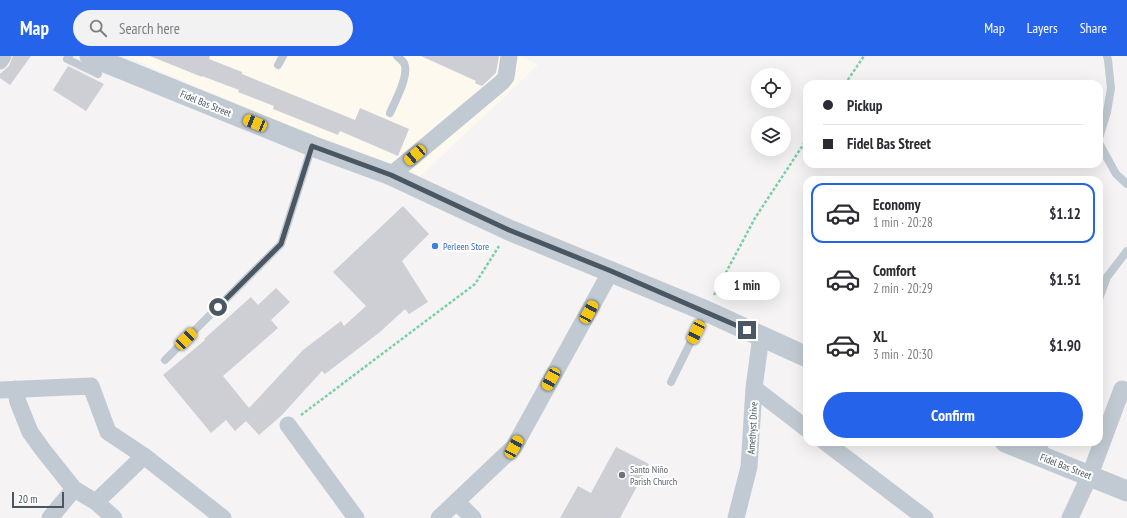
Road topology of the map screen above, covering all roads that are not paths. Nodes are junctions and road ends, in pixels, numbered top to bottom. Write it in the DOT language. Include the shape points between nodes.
graph roads {
  1 [pos="3,56"];
  2 [pos="68,56"];
  3 [pos="283,56"];
  4 [pos="397,56"];
  5 [pos="509,56"];
  6 [pos="1107,56"];
  7 [pos="0,61"];
  8 [pos="99,62"];
  9 [pos="278,65"];
  10 [pos="390,113"];
  11 [pos="1103,125"];
  12 [pos="312,146"];
  13 [pos="1103,150"];
  14 [pos="391,175"];
  15 [pos="1127,184"];
  16 [pos="1127,251"];
  17 [pos="611,271"];
  18 [pos="1103,288"];
  19 [pos="706,311"];
  20 [pos="761,336"];
  21 [pos="803,355"];
  22 [pos="165,360"];
  23 [pos="671,382"];
  24 [pos="754,388"];
  25 [pos="8,389"];
  26 [pos="1122,390"];
  27 [pos="288,425"];
  28 [pos="803,426"];
  29 [pos="1103,440"];
  30 [pos="830,446"];
  31 [pos="1027,446"];
  32 [pos="1101,446"];
  33 [pos="1043,449"];
  34 [pos="144,456"];
  35 [pos="1090,475"];
  36 [pos="74,489"];
  37 [pos="1127,491"];
  38 [pos="96,502"];
  39 [pos="457,502"];
  40 [pos="50,518"];
  41 [pos="114,518"];
  42 [pos="223,518"];
  43 [pos="356,518"];
  44 [pos="439,518"];
  45 [pos="473,518"];
  46 [pos="736,518"];
  47 [pos="925,518"];
  48 [pos="1070,518"];
  1 -- 7 [label="street"];
  2 -- 8 [label="lane" via="67,59"];
  3 -- 9 [label="lane"];
  4 -- 10 [label="lane" via="404,63 405,72"];
  5 -- 14 [label="street" via="506,77 502,82"];
  6 -- 11 [label="lane" via="1111,88"];
  8 -- 12 [label="street, Fidel Bas Street"];
  12 -- 14 [label="street, Fidel Bas Street"];
  12 -- 22 [label="lane" via="281,244"];
  13 -- 15 [label="lane" via="1116,174"];
  14 -- 17 [label="street, Fidel Bas Street" via="509,230"];
  16 -- 18 [label="lane" via="1107,277"];
  17 -- 19 [label="street, Fidel Bas Street"];
  17 -- 39 [label="street" via="514,447"];
  19 -- 20 [label="street, Fidel Bas Street"];
  19 -- 23 [label="lane"];
  20 -- 21 [label="street, Fidel Bas Street"];
  20 -- 24 [label="street, Amethyst Drive"];
  24 -- 28 [label="street"];
  24 -- 46 [label="street, Amethyst Drive" via="749,467"];
  25 -- 34 [label="street" via="91,386 108,432"];
  25 -- 36 [label="street" via="18,402 30,432"];
  26 -- 29 [label="street"];
  27 -- 43 [label="street"];
  30 -- 47 [label="street"];
  31 -- 33 [label="street, Fidel Bas Street"];
  32 -- 35 [label="street"];
  33 -- 35 [label="street, Fidel Bas Street"];
  34 -- 38 [label="street"];
  34 -- 42 [label="street"];
  35 -- 37 [label="street, Fidel Bas Street"];
  35 -- 48 [label="street"];
  36 -- 38 [label="street"];
  36 -- 40 [label="street"];
  38 -- 41 [label="street"];
  39 -- 44 [label="street"];
  39 -- 45 [label="street"];
}
